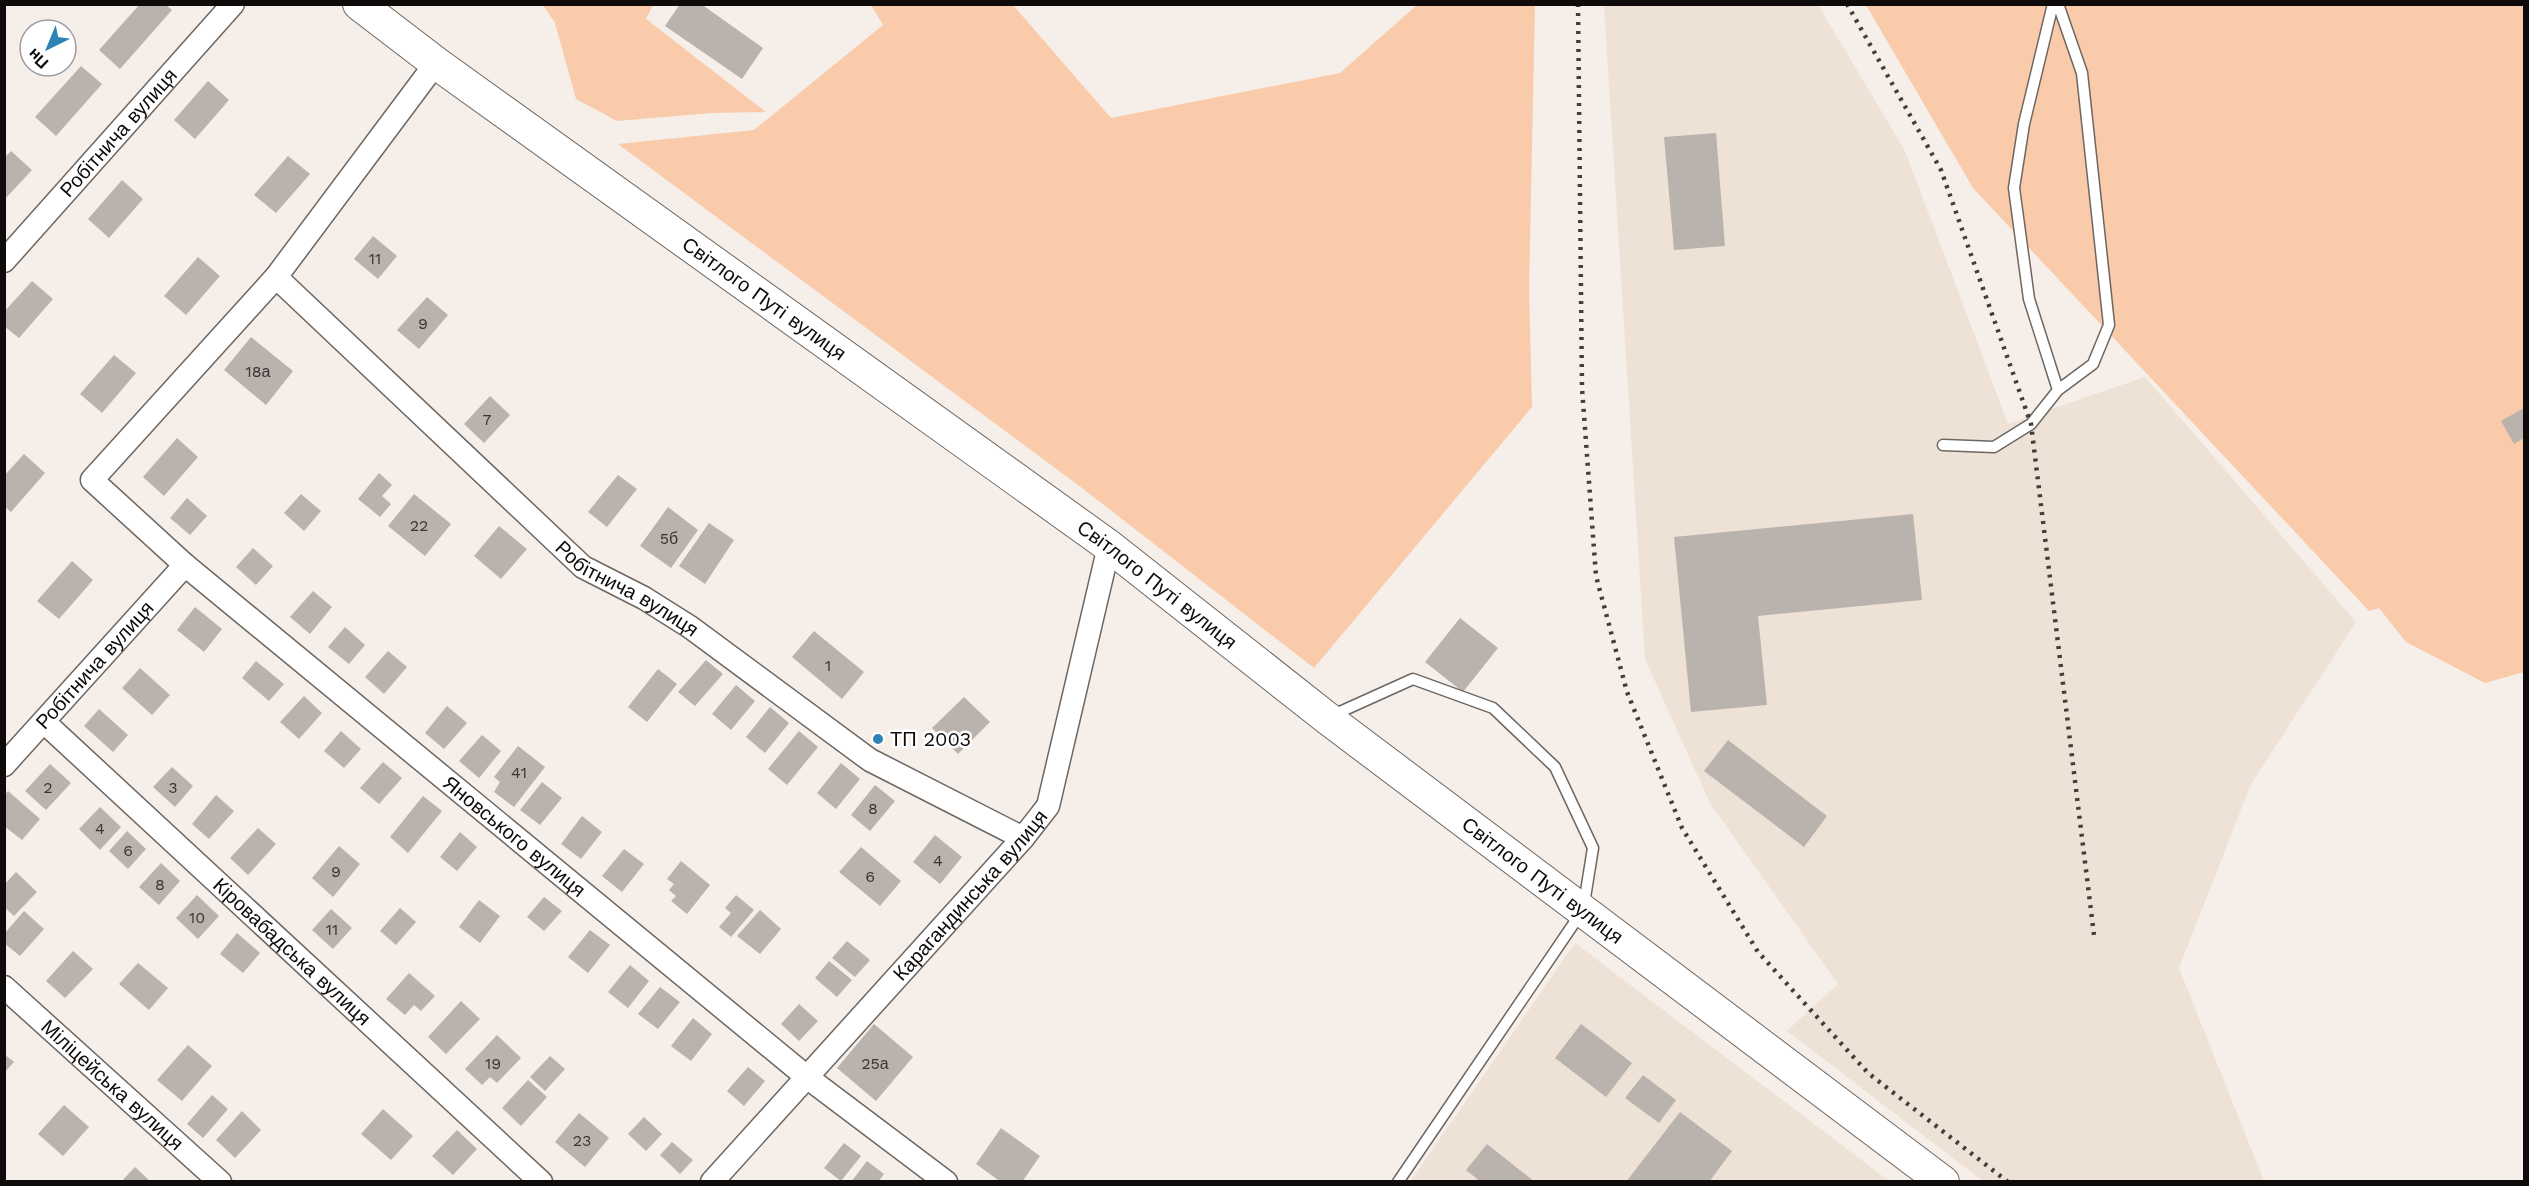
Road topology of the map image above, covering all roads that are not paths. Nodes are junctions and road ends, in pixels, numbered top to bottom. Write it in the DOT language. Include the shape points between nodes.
graph roads {
  1 [pos="233,4"];
  2 [pos="359,4"];
  3 [pos="2053,4"];
  4 [pos="2058,4"];
  5 [pos="436,63"];
  6 [pos="4,261"];
  7 [pos="276,277"];
  8 [pos="2058,390"];
  9 [pos="1943,445"];
  10 [pos="1109,546"];
  11 [pos="185,565"];
  12 [pos="1327,718"];
  13 [pos="44,722"];
  14 [pos="4,765"];
  15 [pos="1023,838"];
  16 [pos="1583,910"];
  17 [pos="4,987"];
  18 [pos="808,1078"];
  19 [pos="220,1182"];
  20 [pos="540,1182"];
  21 [pos="712,1182"];
  22 [pos="946,1182"];
  23 [pos="1398,1182"];
  24 [pos="1943,1182"];
  1 -- 6 [label="street, Робітнича вулиця"];
  2 -- 5 [label="main road, Світлого Путі вулиця"];
  3 -- 8 [label="lane" via="2024,124 2014,189 2029,299"];
  4 -- 8 [label="lane" via="2082,73 2109,325 2093,364"];
  5 -- 7 [label="street"];
  5 -- 10 [label="main road, Світлого Путі вулиця"];
  7 -- 11 [label="street, Яновського вулиця" via="92,480"];
  7 -- 15 [label="street, Робітнича вулиця" via="583,567 690,627 870,760"];
  8 -- 9 [label="lane" via="2031,424 1994,447"];
  10 -- 12 [label="main road, Світлого Путі вулиця"];
  10 -- 15 [label="street, Карагандинська вулиця" via="1048,806"];
  11 -- 13 [label="street, Робітнича вулиця"];
  11 -- 18 [label="street, Яновського вулиця"];
  12 -- 16 [label="main road, Світлого Путі вулиця"];
  12 -- 16 [label="lane" via="1413,679 1493,708 1555,767 1593,848"];
  13 -- 14 [label="street, Робітнича вулиця"];
  13 -- 20 [label="street, Кіровабадська вулиця"];
  15 -- 18 [label="street, Карагандинська вулиця"];
  16 -- 23 [label="lane"];
  16 -- 24 [label="main road, Світлого Путі вулиця"];
  17 -- 19 [label="street, Міліцейська вулиця"];
  18 -- 21 [label="street, Карагандинська вулиця"];
  18 -- 22 [label="street, Яновського вулиця"];
}
